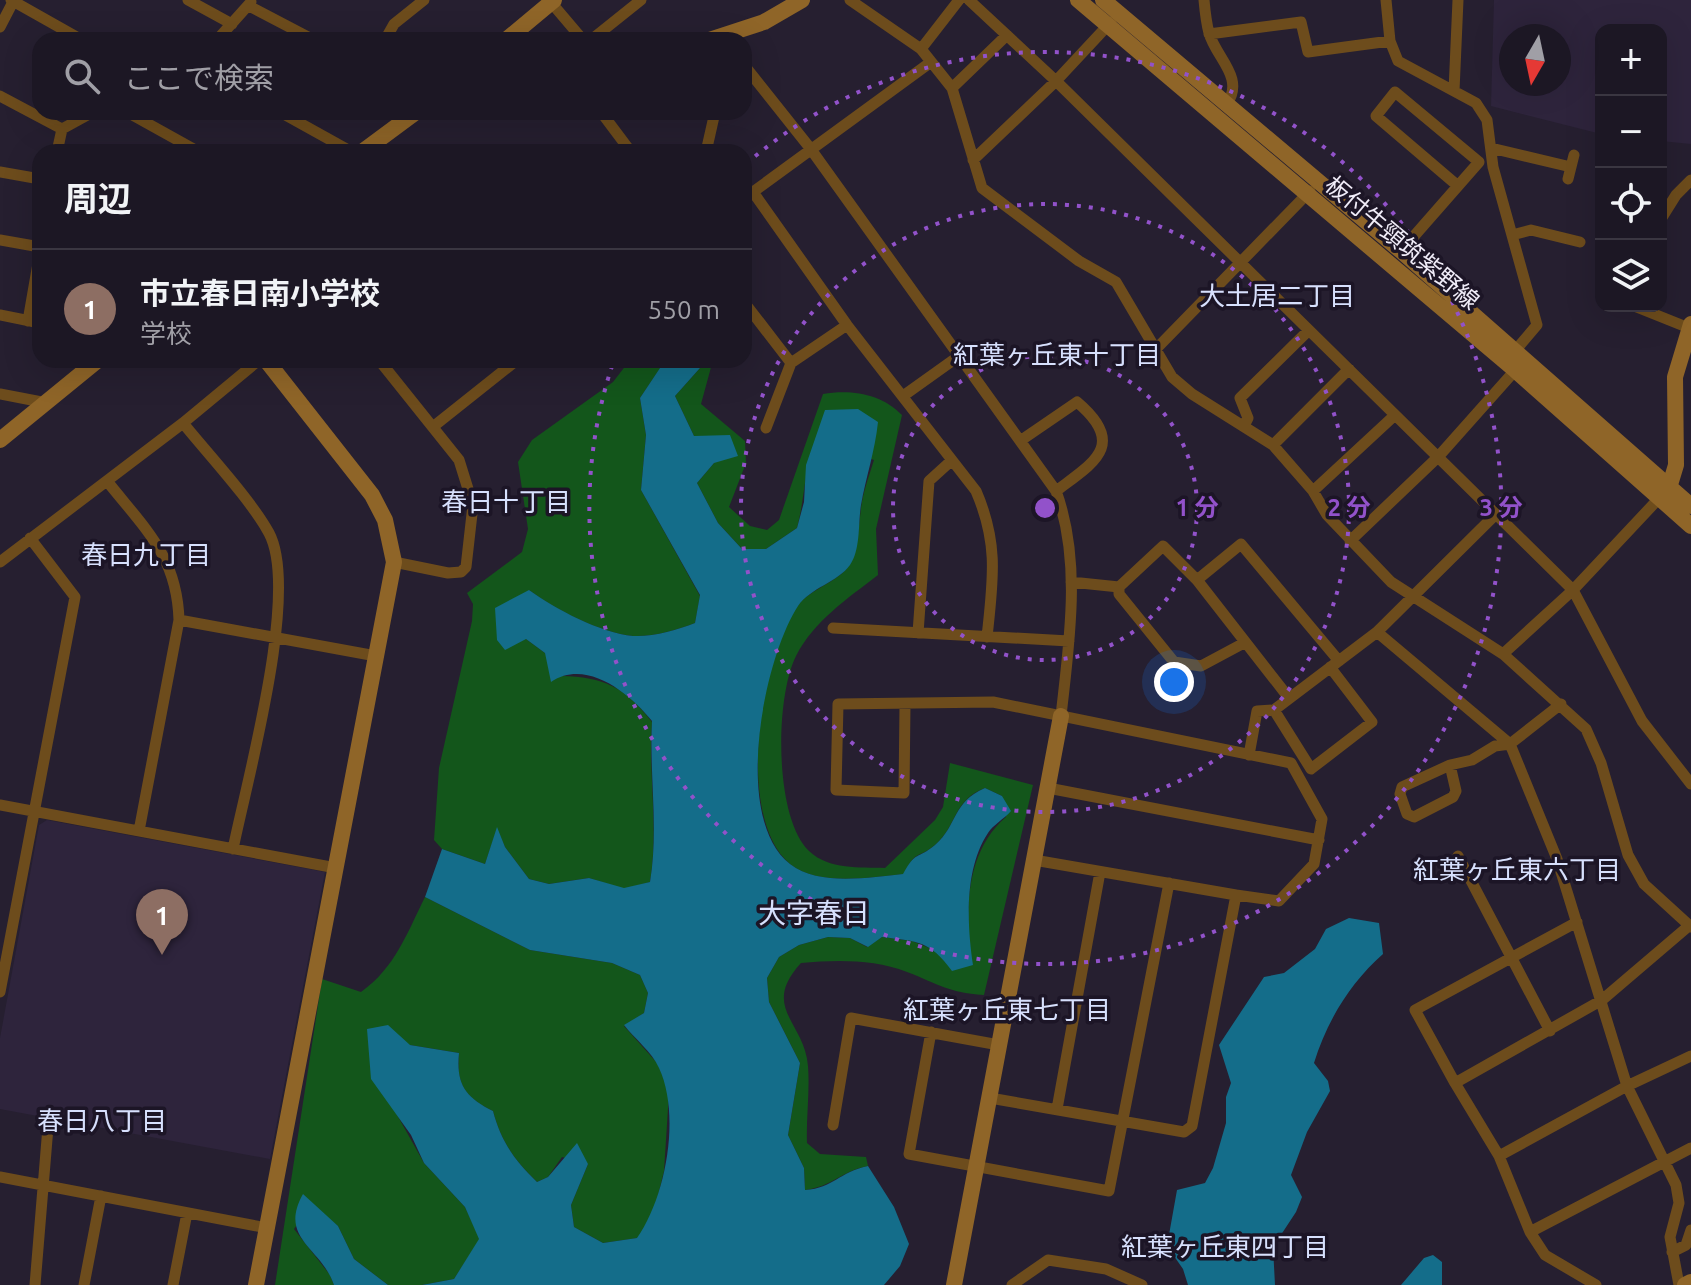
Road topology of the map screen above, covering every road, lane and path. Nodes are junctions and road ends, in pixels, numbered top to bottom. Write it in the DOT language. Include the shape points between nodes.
graph roads {
  1 [pos="13,0"];
  2 [pos="188,0"];
  3 [pos="424,0"];
  4 [pos="641,0"];
  5 [pos="802,0"];
  6 [pos="850,0"];
  7 [pos="959,0"];
  8 [pos="969,0"];
  9 [pos="1078,0"];
  10 [pos="1103,0"];
  11 [pos="1204,0"];
  12 [pos="1386,0"];
  13 [pos="1458,0"];
  14 [pos="551,1"];
  15 [pos="251,3"];
  16 [pos="779,8"];
  17 [pos="1113,20"];
  18 [pos="232,24"];
  19 [pos="0,27"];
  20 [pos="68,32"];
  21 [pos="224,32"];
  22 [pos="300,32"];
  23 [pos="390,32"];
  24 [pos="515,32"];
  25 [pos="576,32"];
  26 [pos="601,32"];
  27 [pos="733,32"];
  28 [pos="1209,34"];
  29 [pos="1007,35"];
  30 [pos="1390,41"];
  31 [pos="921,49"];
  32 [pos="931,62"];
  33 [pos="752,75"];
  34 [pos="1056,81"];
  35 [pos="952,88"];
  36 [pos="1454,91"];
  37 [pos="0,96"];
  38 [pos="1227,104"];
  39 [pos="32,113"];
  40 [pos="45,120"];
  41 [pos="78,120"];
  42 [pos="141,120"];
  43 [pos="294,120"];
  44 [pos="405,120"];
  45 [pos="607,120"];
  46 [pos="713,120"];
  47 [pos="62,129"];
  48 [pos="59,144"];
  49 [pos="185,144"];
  50 [pos="338,144"];
  51 [pos="373,144"];
  52 [pos="625,144"];
  53 [pos="708,144"];
  54 [pos="810,148"];
  55 [pos="1491,148"];
  56 [pos="973,160"];
  57 [pos="1571,167"];
  58 [pos="0,172"];
  59 [pos="32,178"];
  60 [pos="1691,180"];
  61 [pos="1458,186"];
  62 [pos="1313,188"];
  63 [pos="1667,209"];
  64 [pos="1512,235"];
  65 [pos="0,240"];
  66 [pos="1580,242"];
  67 [pos="32,247"];
  68 [pos="1401,251"];
  69 [pos="1241,262"];
  70 [pos="752,312"];
  71 [pos="1651,312"];
  72 [pos="0,315"];
  73 [pos="32,322"];
  74 [pos="847,325"];
  75 [pos="1690,326"];
  76 [pos="1309,330"];
  77 [pos="1157,348"];
  78 [pos="959,356"];
  79 [pos="1517,361"];
  80 [pos="791,363"];
  81 [pos="89,368"];
  82 [pos="249,368"];
  83 [pos="272,368"];
  84 [pos="390,368"];
  85 [pos="507,368"];
  86 [pos="1349,369"];
  87 [pos="0,394"];
  88 [pos="903,396"];
  89 [pos="47,403"];
  90 [pos="1395,415"];
  91 [pos="183,423"];
  92 [pos="434,426"];
  93 [pos="1244,426"];
  94 [pos="766,428"];
  95 [pos="0,440"];
  96 [pos="1020,441"];
  97 [pos="1273,445"];
  98 [pos="1438,457"];
  99 [pos="951,461"];
  100 [pos="107,481"];
  101 [pos="1056,491"];
  102 [pos="1313,491"];
  103 [pos="1663,493"];
  104 [pos="1691,506"];
  105 [pos="1496,514"];
  106 [pos="1691,526"];
  107 [pos="30,538"];
  108 [pos="1350,541"];
  109 [pos="0,562"];
  110 [pos="394,562"];
  111 [pos="1197,580"];
  112 [pos="1071,582"];
  113 [pos="1119,587"];
  114 [pos="1573,590"];
  115 [pos="1413,598"];
  116 [pos="179,620"];
  117 [pos="833,628"];
  118 [pos="1377,632"];
  119 [pos="918,633"];
  120 [pos="987,637"];
  121 [pos="276,638"];
  122 [pos="1069,641"];
  123 [pos="1244,643"];
  124 [pos="1503,654"];
  125 [pos="376,656"];
  126 [pos="1334,664"];
  127 [pos="1289,698"];
  128 [pos="1561,704"];
  129 [pos="905,705"];
  130 [pos="1274,710"];
  131 [pos="1061,716"];
  132 [pos="1510,744"];
  133 [pos="1249,755"];
  134 [pos="1450,765"];
  135 [pos="1691,784"];
  136 [pos="1048,788"];
  137 [pos="0,805"];
  138 [pos="36,812"];
  139 [pos="139,831"];
  140 [pos="1319,840"];
  141 [pos="233,849"];
  142 [pos="1458,856"];
  143 [pos="1034,860"];
  144 [pos="336,868"];
  145 [pos="1100,872"];
  146 [pos="1169,883"];
  147 [pos="1236,895"];
  148 [pos="1577,922"];
  149 [pos="1690,926"];
  150 [pos="1511,956"];
  151 [pos="0,992"];
  152 [pos="1602,1000"];
  153 [pos="1550,1031"];
  154 [pos="931,1032"];
  155 [pos="999,1045"];
  156 [pos="1691,1056"];
  157 [pos="1455,1083"];
  158 [pos="1627,1086"];
  159 [pos="990,1098"];
  160 [pos="1057,1109"];
  161 [pos="1124,1121"];
  162 [pos="833,1125"];
  163 [pos="48,1127"];
  164 [pos="1691,1148"];
  165 [pos="1499,1156"];
  166 [pos="1662,1160"];
  167 [pos="976,1168"];
  168 [pos="0,1177"];
  169 [pos="42,1185"];
  170 [pos="101,1196"];
  171 [pos="187,1213"];
  172 [pos="267,1228"];
  173 [pos="1691,1230"];
  174 [pos="1530,1232"];
  175 [pos="1672,1252"];
  176 [pos="1691,1282"];
  177 [pos="35,1285"];
  178 [pos="84,1285"];
  179 [pos="173,1285"];
  180 [pos="256,1285"];
  181 [pos="954,1285"];
  182 [pos="1012,1285"];
  183 [pos="1142,1285"];
  184 [pos="1596,1285"];
  185 [pos="1679,1285"];
  186 [pos="1685,1285"];
  1 -- 19 [label="street"];
  1 -- 20 [label="street"];
  2 -- 18 [label="street"];
  3 -- 23 [label="street"];
  4 -- 26 [label="street"];
  5 -- 16 [label="street"];
  6 -- 31 [label="street"];
  7 -- 31 [label="street"];
  8 -- 29 [label="street"];
  9 -- 17 [label="street, 板付牛頸筑紫野線"];
  10 -- 17 [label="street, 板付牛頸筑紫野線"];
  11 -- 28 [label="street"];
  12 -- 30 [label="street"];
  13 -- 36 [label="street"];
  14 -- 24 [label="street"];
  14 -- 25 [label="street"];
  15 -- 18 [label="street"];
  15 -- 22 [label="street"];
  16 -- 27 [label="street"];
  17 -- 34 [label="street"];
  17 -- 38 [label="street, 板付牛頸筑紫野線"];
  17 -- 62 [label="street, 板付牛頸筑紫野線"];
  18 -- 21 [label="street"];
  28 -- 30 [label="street" via="1301,22 1308,52"];
  28 -- 38 [label="street" via="1235,82"];
  29 -- 34 [label="street"];
  29 -- 35 [label="street"];
  30 -- 36 [label="street" via="1398,61"];
  31 -- 32 [label="street"];
  32 -- 35 [label="street"];
  32 -- 54 [label="street"];
  33 -- 54 [label="street"];
  34 -- 56 [label="street"];
  34 -- 69 [label="street"];
  35 -- 56 [label="street"];
  36 -- 55 [label="street" via="1476,103 1487,120"];
  37 -- 39 [label="street"];
  38 -- 62 [label="street, 板付牛頸筑紫野線"];
  40 -- 47 [label="street"];
  41 -- 47 [label="street"];
  42 -- 49 [label="street"];
  43 -- 50 [label="street"];
  44 -- 51 [label="street"];
  45 -- 52 [label="street"];
  46 -- 53 [label="street"];
  47 -- 48 [label="street"];
  54 -- 74 [label="street" via="753,192"];
  54 -- 78 [label="street"];
  55 -- 57 [label="street"];
  55 -- 64 [label="street"];
  56 -- 77 [label="street" via="982,188 1079,261 1116,282"];
  58 -- 59 [label="street"];
  60 -- 63 [label="street"];
  61 -- 61 [label="street" via="1479,162 1395,92 1376,116"];
  61 -- 68 [label="street"];
  62 -- 68 [label="street, 板付牛頸筑紫野線"];
  62 -- 69 [label="street"];
  62 -- 79 [label="street, 板付牛頸筑紫野線"];
  64 -- 66 [label="street" via="1531,230 1560,242"];
  64 -- 79 [label="street" via="1537,325"];
  65 -- 67 [label="street"];
  68 -- 79 [label="street, 板付牛頸筑紫野線"];
  69 -- 76 [label="street"];
  69 -- 77 [label="street"];
  70 -- 80 [label="street"];
  71 -- 75 [label="street"];
  72 -- 73 [label="street"];
  74 -- 80 [label="street"];
  74 -- 88 [label="street"];
  75 -- 103 [label="street" via="1675,377 1676,465"];
  76 -- 86 [label="street"];
  76 -- 93 [label="street" via="1240,398 1248,418"];
  77 -- 93 [label="street" via="1172,377"];
  78 -- 88 [label="street"];
  78 -- 96 [label="street"];
  79 -- 98 [label="street"];
  79 -- 103 [label="street, 板付牛頸筑紫野線"];
  80 -- 94 [label="street"];
  81 -- 89 [label="street"];
  82 -- 91 [label="street"];
  83 -- 110 [label="street" via="372,495 385,520"];
  84 -- 92 [label="street"];
  85 -- 92 [label="street"];
  86 -- 90 [label="street"];
  86 -- 97 [label="street"];
  87 -- 89 [label="street"];
  88 -- 99 [label="street"];
  89 -- 95 [label="street"];
  90 -- 98 [label="street"];
  90 -- 102 [label="street"];
  91 -- 100 [label="street"];
  91 -- 121 [label="street" via="269,533 281,585"];
  92 -- 110 [label="street" via="459,460 473,505 466,567 448,573"];
  93 -- 97 [label="street"];
  96 -- 101 [label="street"];
  96 -- 101 [label="street" via="1077,402 1083,407 1102,435 1103,450"];
  97 -- 102 [label="street"];
  98 -- 105 [label="street"];
  98 -- 108 [label="street"];
  99 -- 119 [label="street" via="929,481"];
  99 -- 120 [label="street" via="976,491 989,520 994,569"];
  100 -- 107 [label="street"];
  100 -- 116 [label="street" via="164,554 178,588"];
  101 -- 112 [label="street" via="1065,517"];
  102 -- 108 [label="street"];
  103 -- 104 [label="street, 板付牛頸筑紫野線"];
  103 -- 106 [label="street, 板付牛頸筑紫野線"];
  103 -- 114 [label="street"];
  105 -- 114 [label="street"];
  105 -- 115 [label="street"];
  107 -- 109 [label="street"];
  107 -- 138 [label="street" via="75,597"];
  108 -- 115 [label="street"];
  110 -- 125 [label="street"];
  111 -- 113 [label="street" via="1163,546"];
  111 -- 123 [label="street"];
  111 -- 126 [label="street" via="1241,544"];
  112 -- 113 [label="street"];
  112 -- 122 [label="street"];
  113 -- 123 [label="street" via="1119,594 1174,662 1201,666"];
  114 -- 124 [label="street"];
  114 -- 135 [label="street" via="1642,721"];
  115 -- 118 [label="street"];
  115 -- 124 [label="street"];
  116 -- 121 [label="street"];
  116 -- 139 [label="street"];
  117 -- 119 [label="street"];
  118 -- 126 [label="street"];
  118 -- 132 [label="street"];
  119 -- 120 [label="street"];
  120 -- 122 [label="street"];
  121 -- 125 [label="street"];
  121 -- 141 [label="street"];
  122 -- 131 [label="street"];
  123 -- 127 [label="street"];
  124 -- 128 [label="street"];
  125 -- 144 [label="street"];
  126 -- 127 [label="street"];
  126 -- 130 [label="street" via="1372,722 1360,732 1311,769"];
  127 -- 130 [label="street"];
  128 -- 132 [label="street"];
  128 -- 149 [label="street" via="1586,729 1628,855 1644,884"];
  129 -- 129 [label="street" via="838,704 836,790 904,793"];
  129 -- 131 [label="street" via="993,702"];
  130 -- 133 [label="street" via="1257,711"];
  131 -- 133 [label="street"];
  131 -- 136 [label="street"];
  132 -- 134 [label="street"];
  132 -- 148 [label="street"];
  133 -- 140 [label="street" via="1291,763 1322,819"];
  134 -- 134 [label="street" via="1402,787 1407,814 1414,817 1453,797"];
  136 -- 140 [label="street"];
  136 -- 143 [label="street"];
  137 -- 138 [label="street"];
  138 -- 139 [label="street"];
  138 -- 151 [label="street"];
  139 -- 141 [label="street"];
  140 -- 147 [label="street" via="1314,864 1279,901"];
  141 -- 144 [label="street"];
  142 -- 150 [label="street"];
  143 -- 145 [label="street"];
  143 -- 155 [label="street"];
  144 -- 172 [label="street"];
  145 -- 146 [label="street"];
  145 -- 160 [label="street"];
  146 -- 147 [label="street"];
  146 -- 161 [label="street"];
  147 -- 161 [label="street" via="1192,1126 1184,1132"];
  148 -- 150 [label="street"];
  148 -- 152 [label="street"];
  149 -- 152 [label="street"];
  150 -- 153 [label="street"];
  150 -- 157 [label="street" via="1415,1010"];
  152 -- 153 [label="street"];
  152 -- 158 [label="street"];
  153 -- 157 [label="street"];
  154 -- 155 [label="street"];
  154 -- 162 [label="street" via="851,1018"];
  154 -- 167 [label="street" via="909,1154"];
  155 -- 159 [label="street"];
  156 -- 158 [label="street"];
  157 -- 165 [label="street"];
  158 -- 165 [label="street"];
  158 -- 166 [label="street"];
  159 -- 160 [label="street"];
  159 -- 167 [label="street"];
  160 -- 161 [label="street"];
  161 -- 167 [label="street" via="1109,1191"];
  163 -- 169 [label="street"];
  164 -- 166 [label="street"];
  165 -- 174 [label="street"];
  166 -- 174 [label="street"];
  166 -- 175 [label="street" via="1679,1203 1670,1237"];
  167 -- 181 [label="street"];
  168 -- 169 [label="street"];
  169 -- 170 [label="street"];
  169 -- 177 [label="street"];
  170 -- 171 [label="street"];
  170 -- 178 [label="street"];
  171 -- 172 [label="street"];
  171 -- 179 [label="street"];
  172 -- 180 [label="street"];
  173 -- 175 [label="street" via="1686,1245"];
  174 -- 184 [label="street" via="1545,1255"];
  175 -- 185 [label="street"];
  176 -- 186 [label="street"];
  182 -- 183 [label="street" via="1048,1260 1106,1269"];
}
